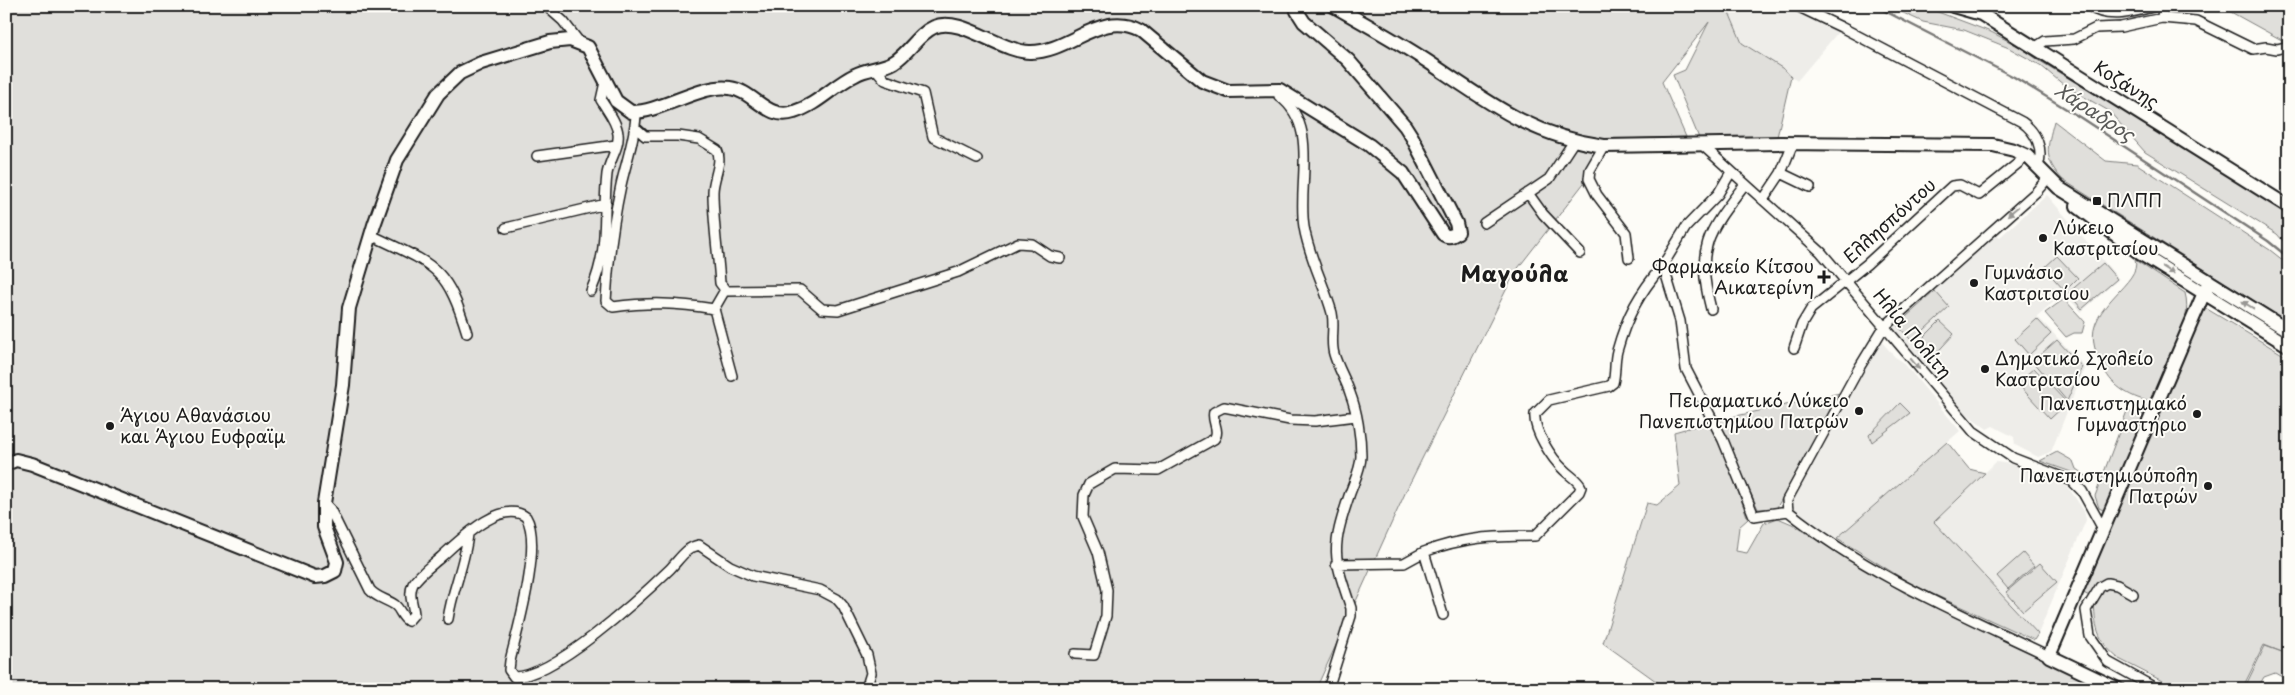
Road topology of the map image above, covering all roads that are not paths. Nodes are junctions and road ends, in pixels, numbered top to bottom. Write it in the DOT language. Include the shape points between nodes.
graph roads {
  1 [pos="546,6"];
  2 [pos="1299,6"];
  3 [pos="1334,6"];
  4 [pos="1797,6"];
  5 [pos="1953,6"];
  6 [pos="2089,6"];
  7 [pos="2155,6"];
  8 [pos="2163,6"];
  9 [pos="2162,18"];
  10 [pos="580,43"];
  11 [pos="2289,46"];
  12 [pos="2034,48"];
  13 [pos="875,68"];
  14 [pos="605,82"];
  15 [pos="1270,90"];
  16 [pos="636,112"];
  17 [pos="636,128"];
  18 [pos="1574,141"];
  19 [pos="1793,143"];
  20 [pos="1701,144"];
  21 [pos="616,145"];
  22 [pos="1604,146"];
  23 [pos="537,156"];
  24 [pos="2027,156"];
  25 [pos="977,159"];
  26 [pos="2038,166"];
  27 [pos="1731,172"];
  28 [pos="1782,173"];
  29 [pos="2048,178"];
  30 [pos="1744,184"];
  31 [pos="1810,187"];
  32 [pos="2060,188"];
  33 [pos="1528,193"];
  34 [pos="1763,200"];
  35 [pos="2284,203"];
  36 [pos="606,204"];
  37 [pos="1484,223"];
  38 [pos="506,228"];
  39 [pos="371,235"];
  40 [pos="1580,254"];
  41 [pos="1060,258"];
  42 [pos="1630,258"];
  43 [pos="1663,265"];
  44 [pos="2209,281"];
  45 [pos="1846,282"];
  46 [pos="591,290"];
  47 [pos="725,290"];
  48 [pos="2204,293"];
  49 [pos="714,309"];
  50 [pos="1711,309"];
  51 [pos="1884,327"];
  52 [pos="2289,331"];
  53 [pos="467,333"];
  54 [pos="2289,346"];
  55 [pos="1794,348"];
  56 [pos="732,376"];
  57 [pos="1356,416"];
  58 [pos="6,464"];
  59 [pos="324,503"];
  60 [pos="1788,511"];
  61 [pos="2103,529"];
  62 [pos="468,534"];
  63 [pos="1424,552"];
  64 [pos="1336,564"];
  65 [pos="2133,594"];
  66 [pos="1443,615"];
  67 [pos="448,619"];
  68 [pos="1075,654"];
  69 [pos="2049,656"];
  70 [pos="866,689"];
  71 [pos="1329,689"];
  72 [pos="2118,689"];
  73 [pos="2157,689"];
  1 -- 10 [label="street"];
  2 -- 15 [label="main road" via="1304,22 1348,60 1412,137 1458,232 1449,236 1442,234 1403,173 1370,145 1294,97 1280,90"];
  3 -- 18 [label="main road" via="1425,60 1508,116"];
  4 -- 26 [label="street" via="2022,122 2039,144"];
  5 -- 12 [label="main road, Κοζάνης" via="1981,14"];
  6 -- 7 [label="street" via="2097,13 2131,13"];
  8 -- 9 [label="street"];
  9 -- 11 [label="street" via="2196,21 2253,49"];
  9 -- 12 [label="street" via="2121,27 2096,28 2074,39 2045,41"];
  10 -- 14 [label="main road" via="588,47"];
  10 -- 39 [label="main road" via="570,40 550,42 481,63 460,73 438,94 405,145"];
  12 -- 35 [label="main road, Κοζάνης"];
  13 -- 15 [label="main road" via="893,62 936,26 960,28 1030,52 1053,48 1099,27 1123,24 1141,30 1202,81 1214,87 1228,92"];
  13 -- 16 [label="main road" via="855,75 824,96 787,114 770,112 739,90 720,87"];
  13 -- 25 [label="street" via="885,80 923,93 933,137"];
  14 -- 16 [label="main road" via="623,108"];
  14 -- 21 [label="street" via="601,100 617,129"];
  15 -- 57 [label="street" via="1287,102 1304,131 1304,227 1331,312 1333,351 1352,397"];
  16 -- 17 [label="street"];
  17 -- 47 [label="street" via="645,136 699,139 718,150 720,159 713,200 720,283"];
  17 -- 49 [label="street" via="621,187 606,301 613,307 673,302"];
  18 -- 22 [label="main road"];
  18 -- 33 [label="street" via="1549,179"];
  19 -- 20 [label="main road"];
  19 -- 24 [label="main road" via="1993,145"];
  19 -- 28 [label="street"];
  20 -- 22 [label="main road"];
  20 -- 27 [label="street, Ηλία Πολίτη"];
  21 -- 23 [label="street"];
  21 -- 36 [label="street" via="607,172"];
  22 -- 42 [label="street" via="1590,170 1589,180 1625,231"];
  24 -- 26 [label="main road"];
  24 -- 45 [label="street, Ελλησπόντου" via="1979,195 1960,185 1952,186"];
  26 -- 29 [label="main road"];
  27 -- 30 [label="street, Ηλία Πολίτη"];
  27 -- 43 [label="street" via="1718,194 1686,227"];
  28 -- 31 [label="street"];
  28 -- 34 [label="street"];
  29 -- 32 [label="main road"];
  29 -- 51 [label="street, one-way"];
  30 -- 34 [label="street, Ηλία Πολίτη"];
  30 -- 50 [label="street" via="1716,221 1706,241 1705,288"];
  32 -- 44 [label="main road"];
  32 -- 48 [label="main road, one-way" via="2074,204 2108,231"];
  33 -- 37 [label="street"];
  33 -- 40 [label="street"];
  34 -- 45 [label="street, Ηλία Πολίτη" via="1817,248"];
  36 -- 38 [label="street"];
  36 -- 46 [label="street" via="604,251"];
  39 -- 53 [label="street" via="422,260 442,274 457,299"];
  39 -- 59 [label="main road" via="349,308 343,385"];
  41 -- 47 [label="street" via="1050,256 1032,244 1018,243 958,272 838,310 822,309 800,290"];
  43 -- 60 [label="street" via="1680,321 1686,369 1723,440 1754,516"];
  43 -- 63 [label="street" via="1640,293 1628,317 1616,354 1613,383 1549,400 1535,414 1536,429 1562,469 1579,483 1579,492 1535,536 1475,537 1449,542"];
  44 -- 48 [label="main road"];
  52 -- 44 [label="main road, one-way"];
  45 -- 51 [label="street, Ηλία Πολίτη"];
  45 -- 55 [label="street, Ελλησπόντου" via="1809,312"];
  47 -- 49 [label="street"];
  48 -- 54 [label="main road"];
  48 -- 61 [label="main road"];
  49 -- 56 [label="street"];
  51 -- 60 [label="street" via="1787,500"];
  51 -- 61 [label="street, Ηλία Πολίτη, one-way" via="1973,431 2014,458 2072,481 2082,491"];
  57 -- 64 [label="street" via="1361,457 1337,531"];
  57 -- 68 [label="street" via="1315,421 1290,420 1224,407 1213,415 1217,436 1214,439 1158,470 1115,469 1089,484 1084,495 1083,517 1098,552 1107,590 1106,616 1094,655"];
  58 -- 59 [label="main road" via="16,460 32,464 315,577 330,574 337,566 324,527"];
  59 -- 62 [label="street" via="370,590 378,598 394,605 406,620 414,614 410,597 416,580"];
  60 -- 69 [label="street" via="1909,590"];
  61 -- 69 [label="main road"];
  62 -- 67 [label="street" via="464,562"];
  62 -- 70 [label="street" via="479,525 507,513 521,514 528,521 530,576 510,662 509,670 514,677 564,658 613,620 688,549 699,546 753,576 820,590 837,599 866,655 871,673"];
  63 -- 64 [label="street" via="1404,563"];
  63 -- 66 [label="street"];
  64 -- 71 [label="street" via="1351,616"];
  65 -- 73 [label="street" via="2107,583 2100,587 2086,610 2090,636 2108,662"];
  69 -- 72 [label="main road"];
}
